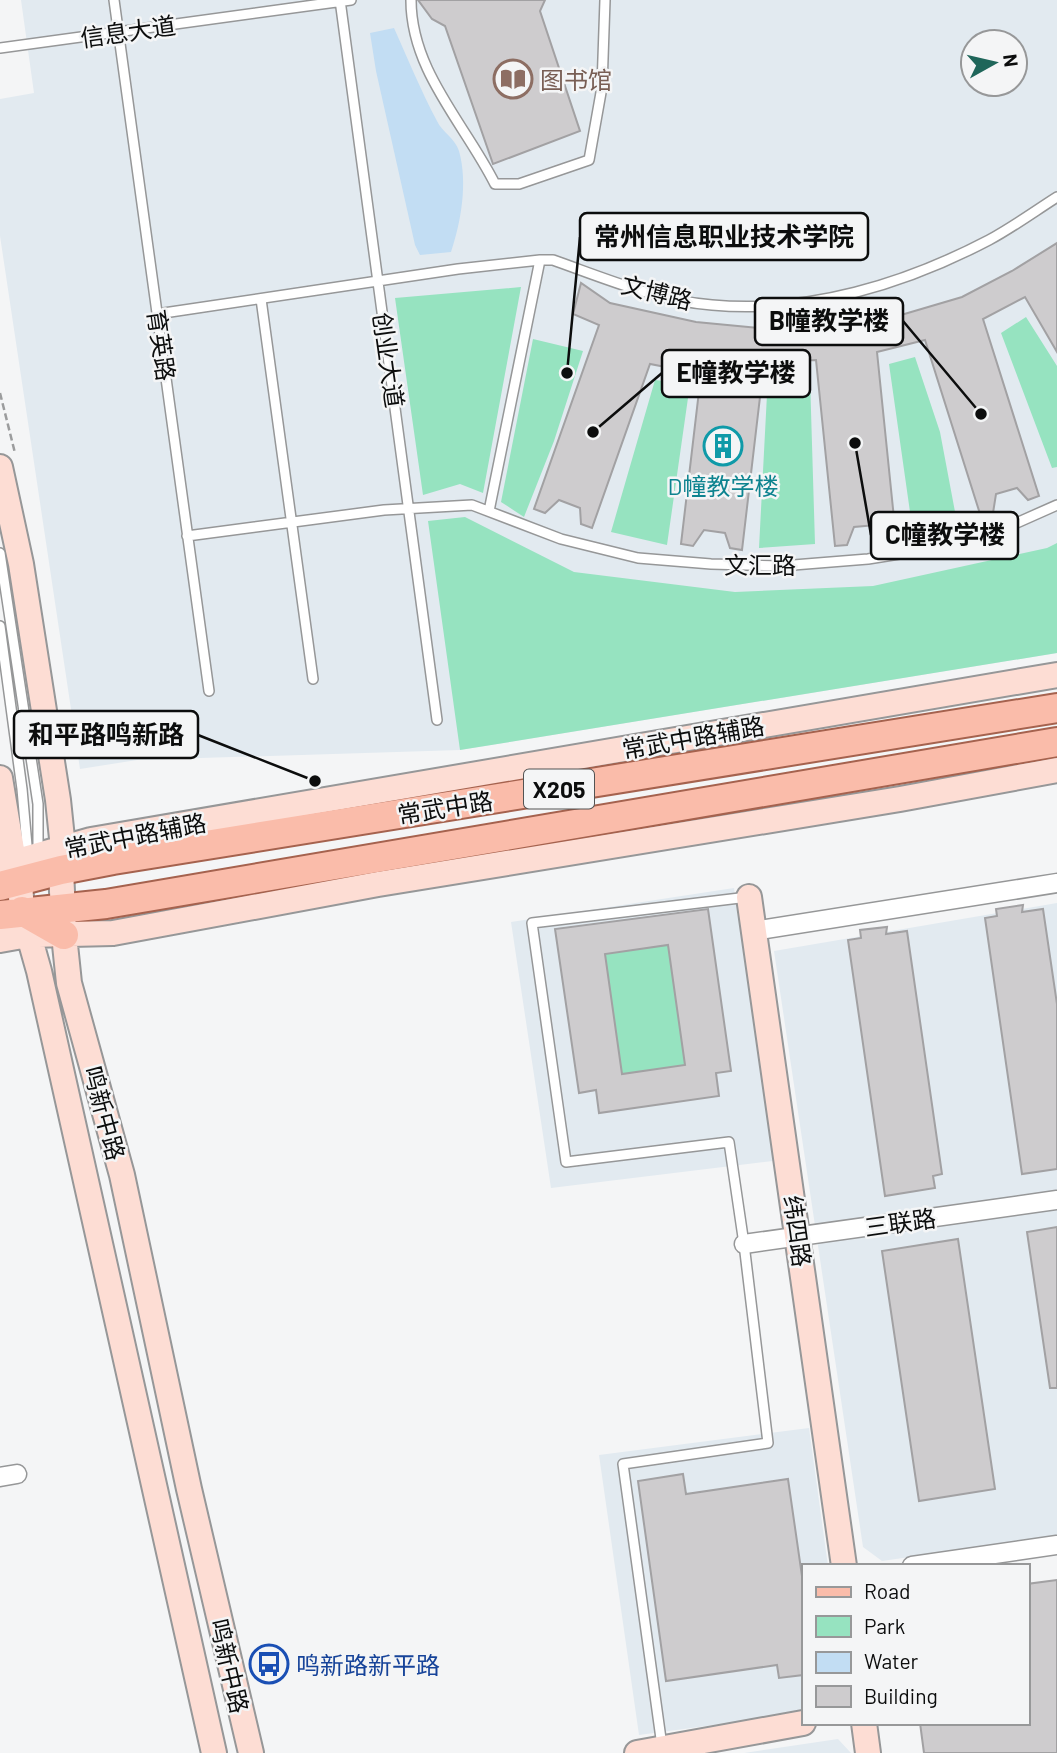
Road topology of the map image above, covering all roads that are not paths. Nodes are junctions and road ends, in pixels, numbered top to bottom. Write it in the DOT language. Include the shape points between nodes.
graph roads {
  1 [pos="114,0"];
  2 [pos="351,0"];
  3 [pos="411,0"];
  4 [pos="605,0"];
  5 [pos="340,1"];
  6 [pos="119,32"];
  7 [pos="0,48"];
  8 [pos="1057,197"];
  9 [pos="540,260"];
  10 [pos="378,281"];
  11 [pos="261,299"];
  12 [pos="157,314"];
  13 [pos="0,467"];
  14 [pos="1057,505"];
  15 [pos="409,507"];
  16 [pos="489,511"];
  17 [pos="291,522"];
  18 [pos="187,536"];
  19 [pos="0,553"];
  20 [pos="0,626"];
  21 [pos="1057,675"];
  22 [pos="313,679"];
  23 [pos="209,691"];
  24 [pos="1057,708"];
  25 [pos="437,720"];
  26 [pos="1057,742"];
  27 [pos="1057,770"];
  28 [pos="0,778"];
  29 [pos="25,868"];
  30 [pos="1057,883"];
  31 [pos="749,897"];
  32 [pos="17,920"];
  33 [pos="63,922"];
  34 [pos="754,931"];
  35 [pos="0,940"];
  36 [pos="1057,1200"];
  37 [pos="799,1236"];
  38 [pos="744,1244"];
  39 [pos="1057,1545"];
  40 [pos="844,1564"];
  41 [pos="926,1564"];
  42 [pos="802,1723"];
  43 [pos="864,1725"];
  44 [pos="663,1751"];
  45 [pos="214,1753"];
  46 [pos="251,1753"];
  47 [pos="637,1753"];
  48 [pos="869,1753"];
  1 -- 6 [label="lane, 育英路"];
  2 -- 5 [label="lane, 信息大道"];
  3 -- 4 [label="lane" via="411,15 434,84 495,184 519,184 589,160 602,87"];
  5 -- 6 [label="lane, 信息大道"];
  5 -- 10 [label="lane, 创业大道"];
  6 -- 7 [label="lane, 信息大道"];
  6 -- 12 [label="lane, 育英路"];
  8 -- 9 [label="lane, 文博路" via="940,264 824,299 767,306 711,305 627,287 554,260"];
  9 -- 10 [label="lane, 文博路"];
  9 -- 16 [label="lane"];
  10 -- 11 [label="lane, 文博路"];
  10 -- 15 [label="lane, 创业大道"];
  11 -- 12 [label="lane, 文博路"];
  11 -- 17 [label="lane"];
  12 -- 18 [label="lane, 育英路"];
  13 -- 29 [label="street, 鸣新中路" via="21,564 58,800"];
  14 -- 16 [label="lane, 文汇路" via="1012,526 943,547 781,566 638,558 561,540"];
  15 -- 16 [label="lane, 文汇路" via="472,505"];
  15 -- 17 [label="lane, 文汇路"];
  15 -- 25 [label="lane, 创业大道"];
  17 -- 18 [label="lane, 文汇路"];
  17 -- 22 [label="lane"];
  18 -- 23 [label="lane, 育英路"];
  19 -- 29 [label="lane" via="37,802"];
  20 -- 29 [label="lane" via="22,789"];
  21 -- 29 [label="street, 常武中路辅路" via="91,840"];
  24 -- 29 [label="main road, 常武中路 / X205"];
  26 -- 33 [label="main road, 常武中路 / X205" via="120,902"];
  27 -- 33 [label="street" via="113,933"];
  28 -- 29 [label="street, 鸣新中路"];
  29 -- 32 [label="street, 鸣新中路"];
  29 -- 33 [label="street, 鸣新中路"];
  30 -- 34 [label="street"];
  31 -- 34 [label="street, 纬四路"];
  31 -- 38 [label="lane" via="532,923 566,1163 729,1142"];
  32 -- 33 [label="main road, 常武中路 / X205"];
  32 -- 35 [label="street"];
  32 -- 45 [label="street, 鸣新中路" via="42,985"];
  33 -- 46 [label="street, 鸣新中路" via="69,983 122,1175"];
  34 -- 37 [label="street, 纬四路"];
  36 -- 37 [label="street, 三联路"];
  37 -- 38 [label="street, 三联路"];
  37 -- 40 [label="street, 纬四路"];
  38 -- 44 [label="lane" via="768,1443 623,1464"];
  39 -- 41 [label="street"];
  42 -- 44 [label="street"];
  43 -- 48 [label="street"];
  44 -- 47 [label="street"];
}
